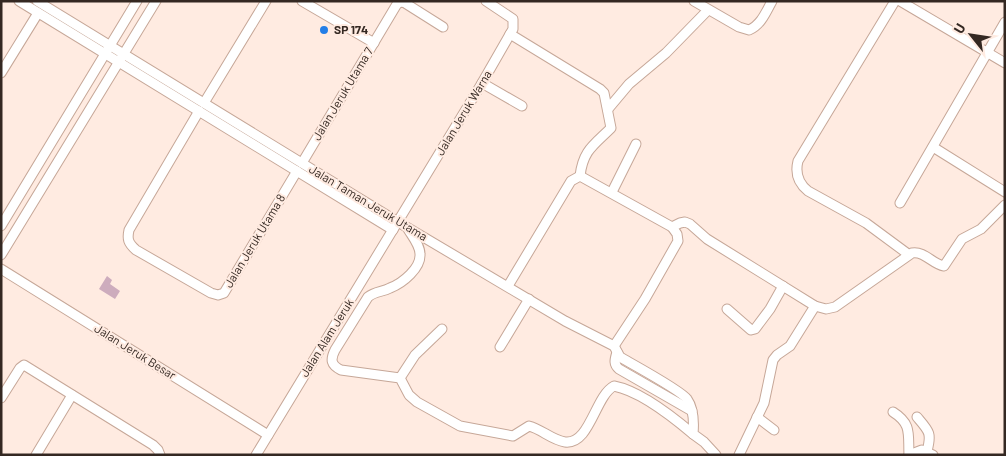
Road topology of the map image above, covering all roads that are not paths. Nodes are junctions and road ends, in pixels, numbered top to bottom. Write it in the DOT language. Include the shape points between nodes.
graph roads {
  1 [pos="19,1"];
  2 [pos="138,1"];
  3 [pos="156,1"];
  4 [pos="266,1"];
  5 [pos="302,1"];
  6 [pos="486,1"];
  7 [pos="694,1"];
  8 [pos="772,1"];
  9 [pos="895,1"];
  10 [pos="900,1"];
  11 [pos="40,5"];
  12 [pos="708,10"];
  13 [pos="1005,22"];
  14 [pos="443,27"];
  15 [pos="510,34"];
  16 [pos="374,43"];
  17 [pos="108,50"];
  18 [pos="987,52"];
  19 [pos="122,58"];
  20 [pos="1005,63"];
  21 [pos="1,73"];
  22 [pos="482,83"];
  23 [pos="522,106"];
  24 [pos="201,107"];
  25 [pos="608,109"];
  26 [pos="636,144"];
  27 [pos="933,148"];
  28 [pos="39,163"];
  29 [pos="300,167"];
  30 [pos="52,171"];
  31 [pos="580,176"];
  32 [pos="612,192"];
  33 [pos="1005,192"];
  34 [pos="900,203"];
  35 [pos="1005,205"];
  36 [pos="1,226"];
  37 [pos="396,226"];
  38 [pos="672,227"];
  39 [pos="408,228"];
  40 [pos="1,254"];
  41 [pos="908,254"];
  42 [pos="1,268"];
  43 [pos="508,286"];
  44 [pos="783,286"];
  45 [pos="529,299"];
  46 [pos="815,306"];
  47 [pos="728,308"];
  48 [pos="442,329"];
  49 [pos="500,347"];
  50 [pos="615,349"];
  51 [pos="400,378"];
  52 [pos="72,395"];
  53 [pos="1,398"];
  54 [pos="893,412"];
  55 [pos="917,416"];
  56 [pos="757,417"];
  57 [pos="774,430"];
  58 [pos="693,434"];
  59 [pos="268,435"];
  60 [pos="930,453"];
  61 [pos="36,455"];
  62 [pos="160,455"];
  63 [pos="256,455"];
  64 [pos="716,455"];
  65 [pos="739,455"];
  66 [pos="909,455"];
  1 -- 11 [label="street, Jalan Taman Jeruk Utama"];
  2 -- 17 [label="street"];
  3 -- 19 [label="street"];
  4 -- 24 [label="street"];
  5 -- 16 [label="street, Jalan Jeruk Utama 7"];
  6 -- 15 [label="street" via="513,19"];
  7 -- 12 [label="street"];
  8 -- 12 [label="street" via="755,28 749,30"];
  9 -- 41 [label="street" via="798,161 796,174 808,190 866,223"];
  10 -- 18 [label="street"];
  11 -- 17 [label="street, Jalan Taman Jeruk Utama"];
  11 -- 21 [label="street"];
  12 -- 25 [label="street" via="666,53 629,84"];
  13 -- 18 [label="street"];
  14 -- 16 [label="street" via="401,2"];
  15 -- 22 [label="street, Jalan Jeruk Warna"];
  15 -- 25 [label="street" via="600,89"];
  16 -- 29 [label="street, Jalan Jeruk Utama 7"];
  17 -- 19 [label="street, Jalan Taman Jeruk Utama"];
  17 -- 28 [label="street"];
  18 -- 20 [label="street"];
  18 -- 27 [label="street"];
  19 -- 24 [label="street, Jalan Taman Jeruk Utama"];
  19 -- 30 [label="street"];
  22 -- 23 [label="street"];
  22 -- 37 [label="street, Jalan Jeruk Warna"];
  24 -- 29 [label="street, Jalan Taman Jeruk Utama"];
  24 -- 29 [label="street, Jalan Jeruk Utama 8" via="129,230 129,244 136,250 211,293 218,295 224,292"];
  25 -- 31 [label="street" via="612,128 587,150"];
  26 -- 32 [label="street"];
  27 -- 33 [label="street"];
  27 -- 34 [label="street"];
  28 -- 30 [label="street"];
  28 -- 36 [label="street"];
  29 -- 37 [label="street, Jalan Taman Jeruk Utama"];
  30 -- 40 [label="street"];
  31 -- 32 [label="street"];
  31 -- 43 [label="street" via="571,181"];
  32 -- 38 [label="street"];
  35 -- 41 [label="street" via="981,229 962,239 944,266 920,253"];
  37 -- 39 [label="street, Jalan Taman Jeruk Utama"];
  37 -- 59 [label="street, Jalan Alam Jeruk"];
  38 -- 44 [label="street" via="685,222 690,224 707,239"];
  38 -- 50 [label="street" via="678,241"];
  39 -- 43 [label="street, Jalan Taman Jeruk Utama"];
  39 -- 51 [label="street" via="420,252 415,269 393,287 368,297 331,358 335,367 341,370"];
  41 -- 46 [label="street" via="835,307"];
  42 -- 59 [label="street, Jalan Jeruk Besar"];
  43 -- 45 [label="street, Jalan Taman Jeruk Utama"];
  44 -- 46 [label="street"];
  44 -- 47 [label="street" via="756,329 751,330"];
  45 -- 49 [label="street"];
  45 -- 50 [label="street, Jalan Taman Jeruk Utama"];
  46 -- 56 [label="street" via="790,346 773,360 764,403"];
  48 -- 51 [label="street"];
  50 -- 58 [label="street" via="614,360 619,369 692,411"];
  51 -- 58 [label="street" via="409,395 460,426 504,435 513,436 529,426 571,442 580,437 605,392 614,386 660,409"];
  52 -- 53 [label="street" via="24,365"];
  52 -- 61 [label="street"];
  52 -- 62 [label="street" via="153,445"];
  54 -- 66 [label="street" via="906,423"];
  55 -- 60 [label="street" via="930,432"];
  56 -- 57 [label="street"];
  56 -- 65 [label="street"];
  58 -- 64 [label="street"];
  59 -- 63 [label="street, Jalan Alam Jeruk"];
  60 -- 66 [label="street" via="922,450"];
}
